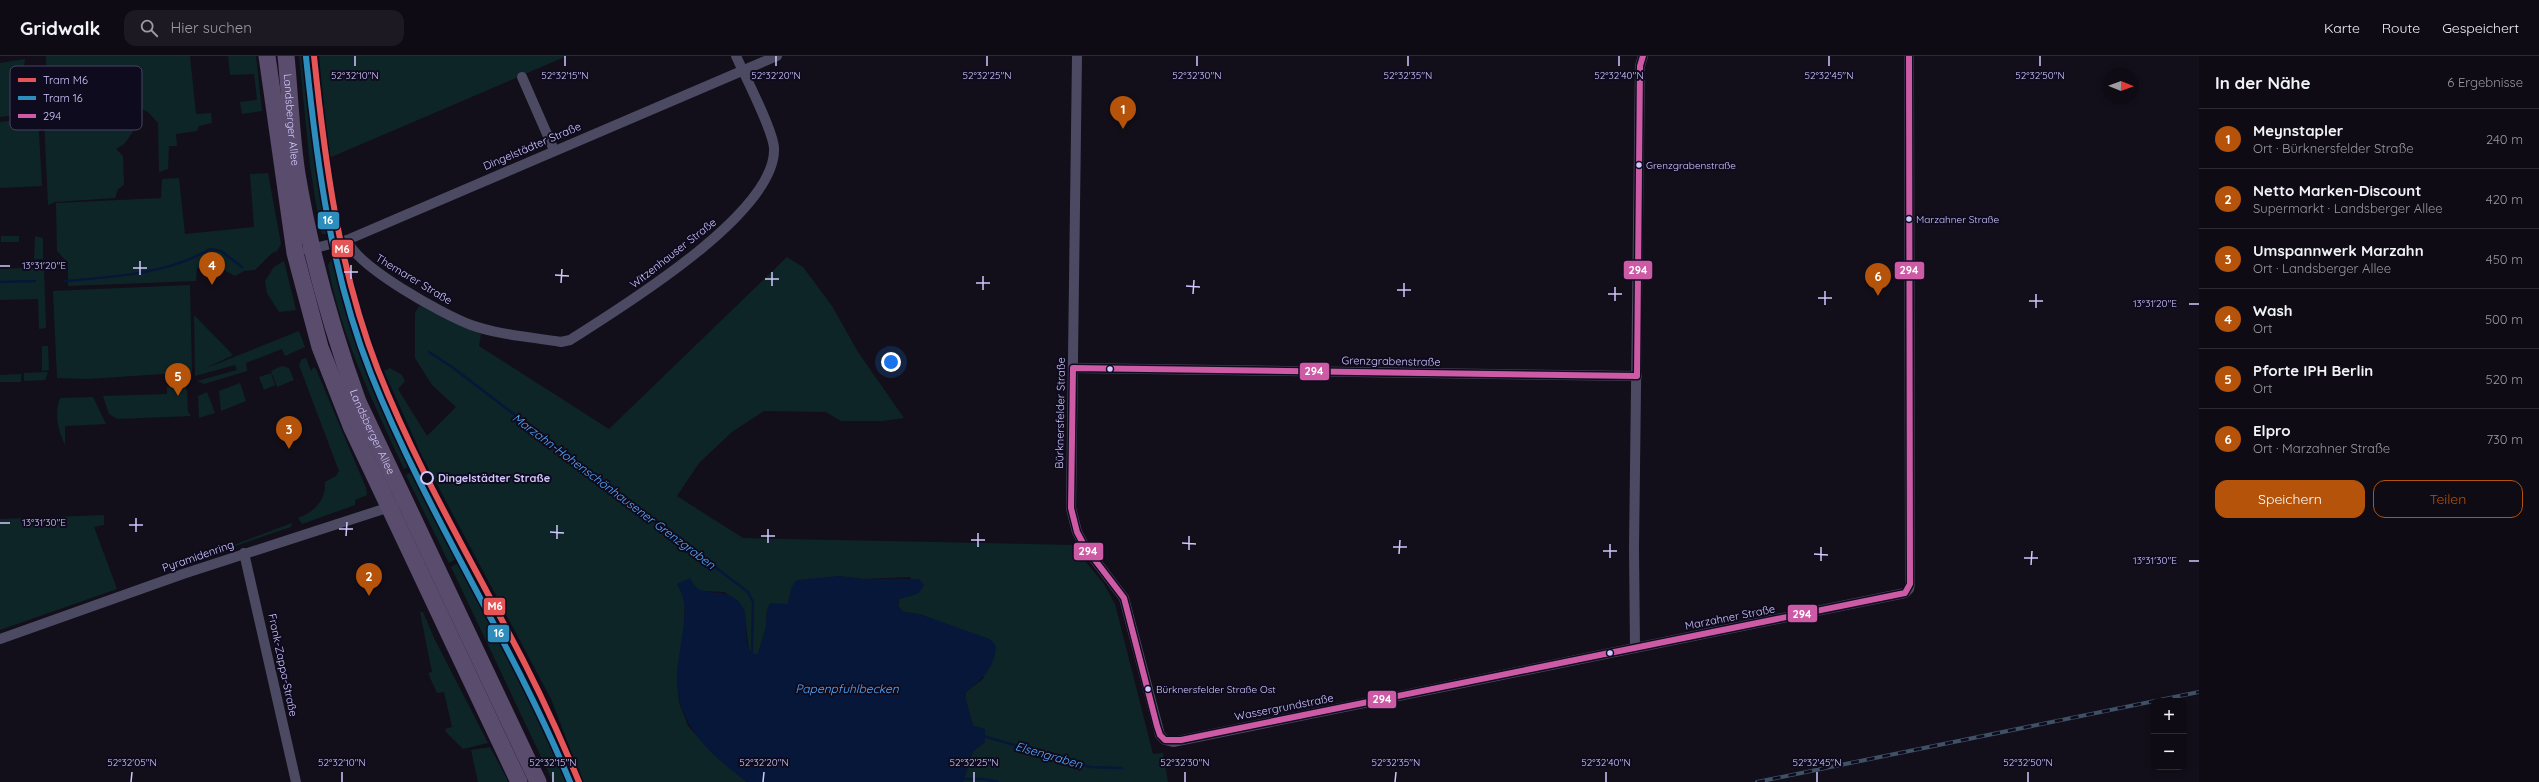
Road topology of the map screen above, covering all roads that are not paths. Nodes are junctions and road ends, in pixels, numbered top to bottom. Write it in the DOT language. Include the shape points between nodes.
graph roads {
  1 [pos="267,56"];
  2 [pos="286,56"];
  3 [pos="736,56"];
  4 [pos="777,56"];
  5 [pos="1077,56"];
  6 [pos="1643,56"];
  7 [pos="1909,56"];
  8 [pos="743,70"];
  9 [pos="522,77"];
  10 [pos="554,150"];
  11 [pos="347,240"];
  12 [pos="303,251"];
  13 [pos="479,327"];
  14 [pos="1073,368"];
  15 [pos="1637,376"];
  16 [pos="404,501"];
  17 [pos="389,507"];
  18 [pos="244,553"];
  19 [pos="0,639"];
  20 [pos="1635,648"];
  21 [pos="1173,742"];
  22 [pos="296,782"];
  23 [pos="519,782"];
  24 [pos="538,782"];
  1 -- 12 [label="main road, Landsberger Allee"];
  2 -- 12 [label="main road, Landsberger Allee"];
  3 -- 8 [label="street, Witzenhauser Straße"];
  4 -- 8 [label="street, Dingelstädter Straße"];
  5 -- 14 [label="street, Bürknersfelder Straße"];
  6 -- 15 [label="street" via="1640,66"];
  7 -- 20 [label="street, Marzahner Straße" via="1910,589 1901,595"];
  8 -- 10 [label="street, Dingelstädter Straße"];
  8 -- 13 [label="street, Witzenhauser Straße" via="772,137 774,150 770,169 761,187 732,222 678,266 570,340 561,342"];
  9 -- 10 [label="street"];
  10 -- 11 [label="street, Dingelstädter Straße"];
  11 -- 12 [label="street, Dingelstädter Straße"];
  11 -- 13 [label="street, Themarer Straße" via="353,251 379,273 459,320"];
  12 -- 16 [label="main road, Landsberger Allee" via="358,402"];
  12 -- 17 [label="main road, Landsberger Allee" via="320,348 351,426"];
  14 -- 15 [label="street, Grenzgrabenstraße"];
  14 -- 21 [label="street, Bürknersfelder Straße" via="1070,508 1073,523 1085,547 1124,598 1160,735 1165,740"];
  15 -- 20 [label="street"];
  16 -- 17 [label="street, Pyramidenring"];
  16 -- 24 [label="main road, Landsberger Allee"];
  17 -- 18 [label="street, Pyramidenring"];
  17 -- 23 [label="main road, Landsberger Allee"];
  18 -- 19 [label="street, Pyramidenring"];
  18 -- 22 [label="street, Frank-Zappa-Straße"];
  20 -- 21 [label="street, Wassergrundstraße"];
}
